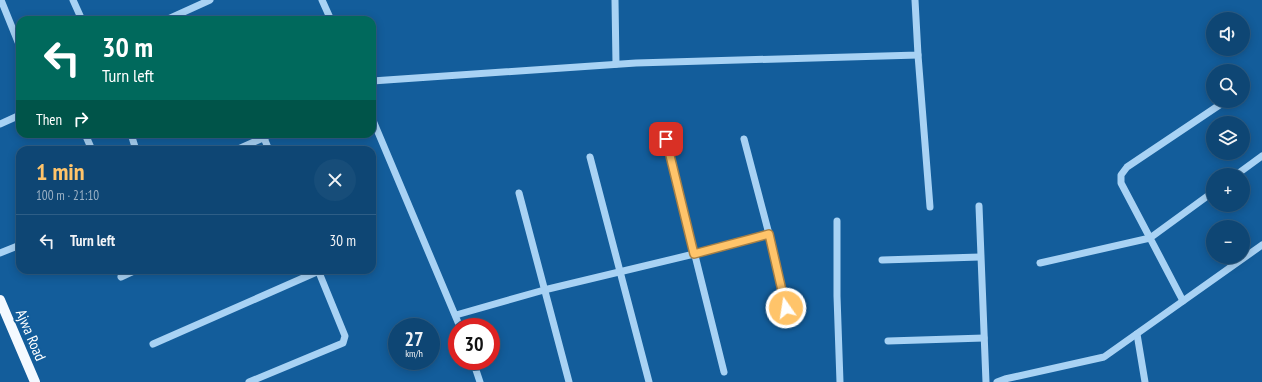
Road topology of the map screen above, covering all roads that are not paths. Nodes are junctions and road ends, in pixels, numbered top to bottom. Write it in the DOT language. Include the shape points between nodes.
graph roads {
  1 [pos="1,0"];
  2 [pos="73,0"];
  3 [pos="210,0"];
  4 [pos="322,0"];
  5 [pos="615,0"];
  6 [pos="915,0"];
  7 [pos="80,16"];
  8 [pos="175,16"];
  9 [pos="329,16"];
  10 [pos="16,37"];
  11 [pos="918,55"];
  12 [pos="616,64"];
  13 [pos="376,81"];
  14 [pos="1215,108"];
  15 [pos="16,117"];
  16 [pos="0,124"];
  17 [pos="376,127"];
  18 [pos="264,138"];
  19 [pos="666,139"];
  20 [pos="744,140"];
  21 [pos="245,146"];
  22 [pos="267,146"];
  23 [pos="1262,156"];
  24 [pos="590,157"];
  25 [pos="1246,168"];
  26 [pos="519,193"];
  27 [pos="1206,197"];
  28 [pos="978,206"];
  29 [pos="930,207"];
  30 [pos="837,220"];
  31 [pos="769,234"];
  32 [pos="1150,238"];
  33 [pos="1262,245"];
  34 [pos="16,246"];
  35 [pos="0,253"];
  36 [pos="694,254"];
  37 [pos="980,257"];
  38 [pos="882,260"];
  39 [pos="1040,263"];
  40 [pos="620,271"];
  41 [pos="127,274"];
  42 [pos="310,274"];
  43 [pos="321,274"];
  44 [pos="121,277"];
  45 [pos="544,290"];
  46 [pos="0,300"];
  47 [pos="1183,301"];
  48 [pos="456,315"];
  49 [pos="457,318"];
  50 [pos="790,323"];
  51 [pos="1137,334"];
  52 [pos="984,338"];
  53 [pos="888,341"];
  54 [pos="153,344"];
  55 [pos="475,370"];
  56 [pos="724,372"];
  57 [pos="36,382"];
  58 [pos="249,382"];
  59 [pos="480,382"];
  60 [pos="569,382"];
  61 [pos="649,382"];
  62 [pos="840,382"];
  63 [pos="986,382"];
  64 [pos="997,382"];
  65 [pos="1145,382"];
  1 -- 10 [label="street"];
  2 -- 7 [label="street"];
  3 -- 8 [label="street"];
  4 -- 9 [label="street"];
  5 -- 12 [label="street"];
  6 -- 11 [label="street"];
  11 -- 12 [label="street"];
  11 -- 29 [label="street"];
  12 -- 13 [label="street"];
  14 -- 32 [label="street" via="1127,167 1121,174 1121,183"];
  15 -- 16 [label="street"];
  17 -- 48 [label="street"];
  18 -- 21 [label="street"];
  18 -- 22 [label="street"];
  19 -- 36 [label="street"];
  20 -- 31 [label="street"];
  23 -- 25 [label="street"];
  24 -- 40 [label="street"];
  26 -- 45 [label="street"];
  27 -- 32 [label="street"];
  28 -- 37 [label="street"];
  30 -- 62 [label="street"];
  31 -- 36 [label="street"];
  31 -- 50 [label="street"];
  32 -- 39 [label="street"];
  32 -- 47 [label="street"];
  33 -- 47 [label="street"];
  34 -- 35 [label="street"];
  36 -- 40 [label="street"];
  36 -- 56 [label="street"];
  37 -- 38 [label="street"];
  37 -- 52 [label="street"];
  40 -- 45 [label="street"];
  40 -- 61 [label="street"];
  41 -- 44 [label="street"];
  42 -- 54 [label="street"];
  43 -- 58 [label="street" via="345,336 343,343"];
  45 -- 48 [label="street"];
  45 -- 60 [label="street"];
  46 -- 57 [label="main road, Ajwa Road"];
  47 -- 51 [label="street"];
  48 -- 49 [label="street"];
  51 -- 64 [label="street" via="1104,357"];
  51 -- 65 [label="street"];
  52 -- 53 [label="street"];
  52 -- 63 [label="street"];
  55 -- 59 [label="street"];
}
